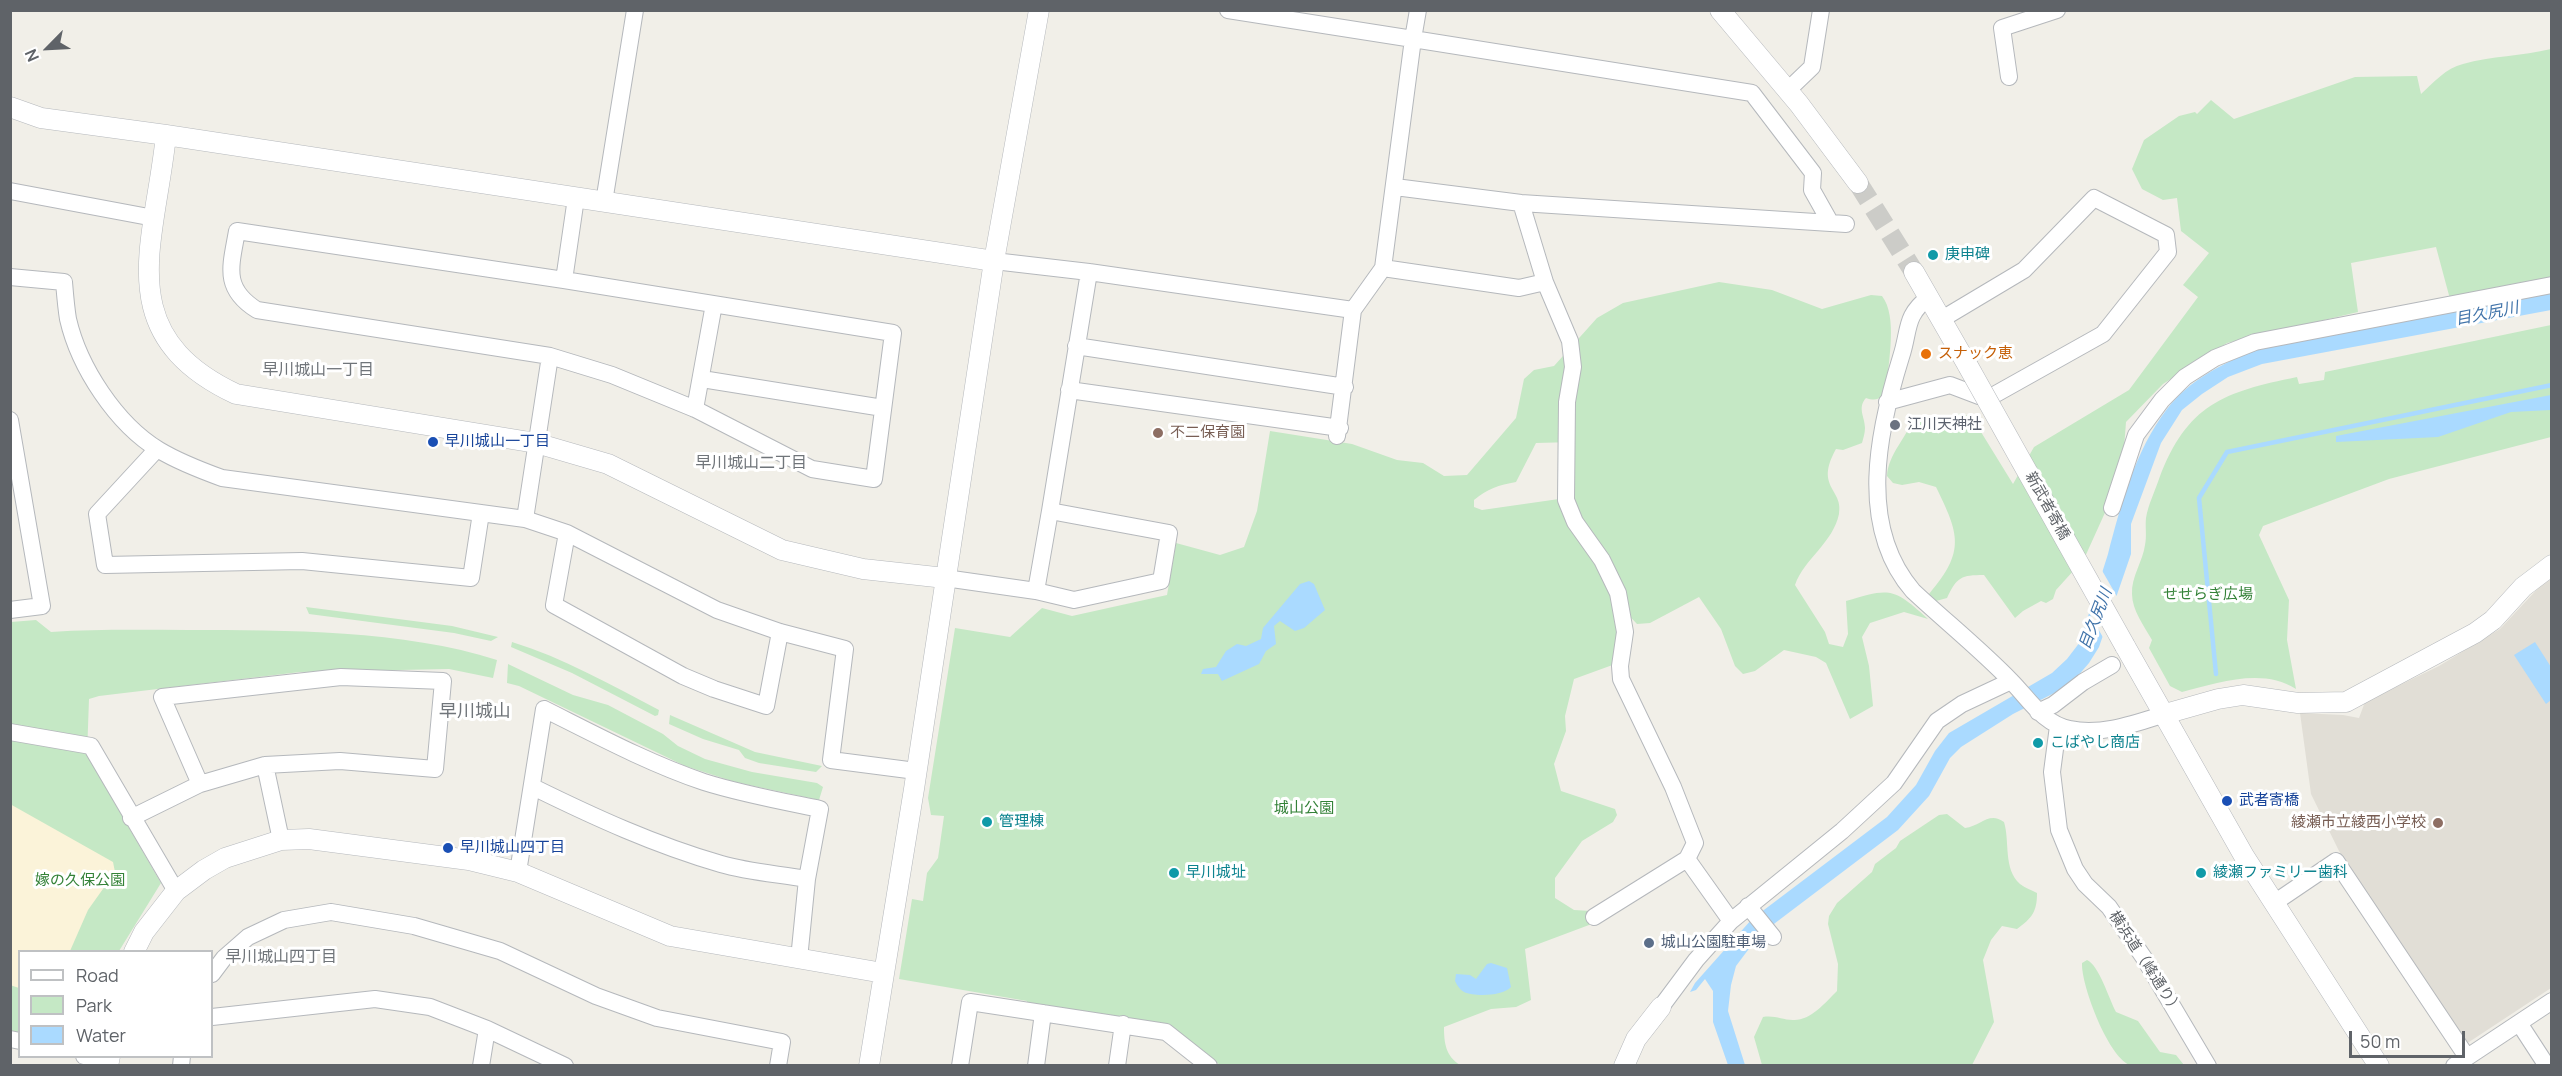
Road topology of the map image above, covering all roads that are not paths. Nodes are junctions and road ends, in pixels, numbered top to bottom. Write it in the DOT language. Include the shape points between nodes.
graph roads {
  1 [pos="635,10"];
  2 [pos="1029,10"];
  3 [pos="1039,10"];
  4 [pos="1228,10"];
  5 [pos="1418,10"];
  6 [pos="1720,10"];
  7 [pos="1821,10"];
  8 [pos="2057,10"];
  9 [pos="1413,39"];
  10 [pos="2009,77"];
  11 [pos="1788,90"];
  12 [pos="10,107"];
  13 [pos="1017,124"];
  14 [pos="166,135"];
  15 [pos="1858,183"];
  16 [pos="1395,187"];
  17 [pos="10,191"];
  18 [pos="576,198"];
  19 [pos="604,202"];
  20 [pos="1521,203"];
  21 [pos="154,218"];
  22 [pos="994,261"];
  23 [pos="1383,268"];
  24 [pos="1089,272"];
  25 [pos="1914,272"];
  26 [pos="10,277"];
  27 [pos="564,280"];
  28 [pos="1545,282"];
  29 [pos="2552,285"];
  30 [pos="1929,297"];
  31 [pos="714,304"];
  32 [pos="1353,310"];
  33 [pos="1942,319"];
  34 [pos="1076,346"];
  35 [pos="550,356"];
  36 [pos="702,379"];
  37 [pos="1345,387"];
  38 [pos="1069,390"];
  39 [pos="1887,402"];
  40 [pos="883,408"];
  41 [pos="695,409"];
  42 [pos="10,420"];
  43 [pos="536,443"];
  44 [pos="157,449"];
  45 [pos="2112,508"];
  46 [pos="1050,511"];
  47 [pos="481,513"];
  48 [pos="525,519"];
  49 [pos="567,533"];
  50 [pos="2552,565"];
  51 [pos="945,578"];
  52 [pos="1036,591"];
  53 [pos="10,610"];
  54 [pos="780,632"];
  55 [pos="2112,665"];
  56 [pos="2014,684"];
  57 [pos="2037,711"];
  58 [pos="2165,714"];
  59 [pos="2058,726"];
  60 [pos="10,732"];
  61 [pos="265,765"];
  62 [pos="916,771"];
  63 [pos="200,784"];
  64 [pos="533,787"];
  65 [pos="131,818"];
  66 [pos="281,840"];
  67 [pos="1687,859"];
  68 [pos="518,872"];
  69 [pos="807,879"];
  70 [pos="176,891"];
  71 [pos="2274,903"];
  72 [pos="1751,909"];
  73 [pos="1594,917"];
  74 [pos="1731,921"];
  75 [pos="1772,936"];
  76 [pos="135,950"];
  77 [pos="799,959"];
  78 [pos="213,973"];
  79 [pos="884,973"];
  80 [pos="2552,1001"];
  81 [pos="1661,1007"];
  82 [pos="1043,1013"];
  83 [pos="213,1017"];
  84 [pos="2519,1023"];
  85 [pos="1123,1024"];
  86 [pos="487,1029"];
  87 [pos="94,1058"];
  88 [pos="109,1061"];
  89 [pos="2462,1062"];
  90 [pos="481,1065"];
  91 [pos="565,1065"];
  92 [pos="778,1065"];
  93 [pos="869,1065"];
  94 [pos="960,1065"];
  95 [pos="1036,1065"];
  96 [pos="1117,1065"];
  97 [pos="1209,1065"];
  98 [pos="1624,1065"];
  99 [pos="2208,1065"];
  100 [pos="2379,1065"];
  101 [pos="2547,1065"];
  1 -- 19 [label="street"];
  2 -- 13 [label="street"];
  3 -- 13 [label="street"];
  4 -- 9 [label="street"];
  5 -- 9 [label="street"];
  6 -- 11 [label="street"];
  7 -- 11 [label="street" via="1812,67"];
  8 -- 10 [label="street" via="2002,28"];
  9 -- 16 [label="street"];
  9 -- 20 [label="street" via="1752,93 1813,173 1812,190 1838,223"];
  11 -- 15 [label="street"];
  12 -- 14 [label="street" via="41,118"];
  13 -- 22 [label="street"];
  14 -- 18 [label="street"];
  14 -- 21 [label="street"];
  16 -- 20 [label="street"];
  16 -- 23 [label="street"];
  17 -- 21 [label="street"];
  18 -- 19 [label="street"];
  18 -- 27 [label="street"];
  19 -- 22 [label="street"];
  20 -- 28 [label="street"];
  21 -- 43 [label="street" via="148,264 153,312 176,352 210,382 236,394"];
  22 -- 24 [label="street"];
  22 -- 51 [label="street"];
  23 -- 28 [label="street" via="1519,288"];
  23 -- 32 [label="street"];
  24 -- 32 [label="street"];
  24 -- 34 [label="street"];
  25 -- 30 [label="street, 新武者寄橋"];
  26 -- 44 [label="street" via="64,282 68,319 104,398"];
  27 -- 31 [label="street"];
  27 -- 35 [label="street" via="237,231 230,273 243,302 257,310"];
  28 -- 67 [label="street" via="1570,341 1573,367 1567,402 1566,500 1618,593 1625,632 1621,680 1695,843"];
  29 -- 45 [label="street" via="2255,342 2215,358 2185,377 2136,435"];
  30 -- 33 [label="street, 新武者寄橋"];
  30 -- 39 [label="street" via="1911,315"];
  31 -- 36 [label="street"];
  31 -- 40 [label="street" via="893,333"];
  32 -- 37 [label="street"];
  33 -- 39 [label="street" via="2024,270 2094,198 2166,235 2168,252 2103,334 1994,395 1979,396 1950,385"];
  33 -- 58 [label="street, 新武者寄橋, bridge"];
  34 -- 37 [label="street"];
  34 -- 38 [label="street"];
  35 -- 41 [label="street" via="612,375"];
  35 -- 43 [label="street"];
  36 -- 40 [label="street"];
  36 -- 41 [label="street"];
  37 -- 38 [label="street" via="1338,432"];
  38 -- 46 [label="street"];
  39 -- 56 [label="street" via="1877,483 1893,562 1912,591"];
  40 -- 41 [label="street" via="874,479 812,469"];
  42 -- 53 [label="street" via="42,606"];
  43 -- 48 [label="street"];
  43 -- 51 [label="street" via="608,464 782,550 863,568"];
  44 -- 47 [label="street" via="222,478"];
  44 -- 47 [label="street" via="97,514 105,565 302,561 471,578"];
  46 -- 52 [label="street"];
  46 -- 52 [label="street" via="1169,533 1163,572 1161,581 1074,600"];
  47 -- 48 [label="street"];
  48 -- 49 [label="street"];
  49 -- 54 [label="street" via="717,610"];
  49 -- 54 [label="street" via="555,605 684,676 766,706"];
  50 -- 58 [label="street" via="2475,633 2346,702 2298,703 2243,695"];
  51 -- 52 [label="street"];
  51 -- 62 [label="street"];
  54 -- 62 [label="street" via="845,649 831,760"];
  55 -- 57 [label="street" via="2054,705"];
  56 -- 57 [label="street"];
  56 -- 72 [label="street" via="1962,704 1937,721 1894,783"];
  57 -- 59 [label="street"];
  58 -- 59 [label="street" via="2098,730"];
  58 -- 71 [label="street, 新武者寄橋"];
  59 -- 99 [label="street, 横浜道（峰通り）" via="2052,772 2060,830 2075,869 2133,941"];
  60 -- 65 [label="street" via="91,746"];
  61 -- 63 [label="street"];
  61 -- 63 [label="street" via="340,761 435,769 443,681 341,677 162,697"];
  61 -- 66 [label="street"];
  62 -- 79 [label="street"];
  63 -- 65 [label="street"];
  64 -- 68 [label="street"];
  64 -- 69 [label="street" via="650,840 723,864"];
  64 -- 69 [label="street" via="544,709 644,759 703,782 820,809"];
  65 -- 70 [label="street"];
  66 -- 68 [label="street" via="309,839 469,860"];
  66 -- 70 [label="street" via="225,858"];
  67 -- 73 [label="street"];
  67 -- 74 [label="street"];
  68 -- 77 [label="street" via="670,936"];
  69 -- 77 [label="street"];
  70 -- 76 [label="street"];
  71 -- 89 [label="street" via="2336,861"];
  71 -- 100 [label="street, 新武者寄橋"];
  72 -- 74 [label="street"];
  72 -- 75 [label="street"];
  74 -- 81 [label="street"];
  77 -- 79 [label="street"];
  78 -- 92 [label="street" via="248,937 284,920 331,912 414,926 500,951 596,996 657,1018 782,1042"];
  79 -- 93 [label="street"];
  80 -- 84 [label="street"];
  81 -- 98 [label="street" via="1636,1039"];
  82 -- 85 [label="street"];
  82 -- 94 [label="street" via="970,1002"];
  82 -- 95 [label="street"];
  83 -- 86 [label="street" via="375,999 430,1007"];
  84 -- 89 [label="street"];
  84 -- 101 [label="street"];
  85 -- 96 [label="street"];
  85 -- 97 [label="street" via="1166,1032"];
  86 -- 90 [label="street"];
  86 -- 91 [label="street"];
  87 -- 88 [label="street"];
}
